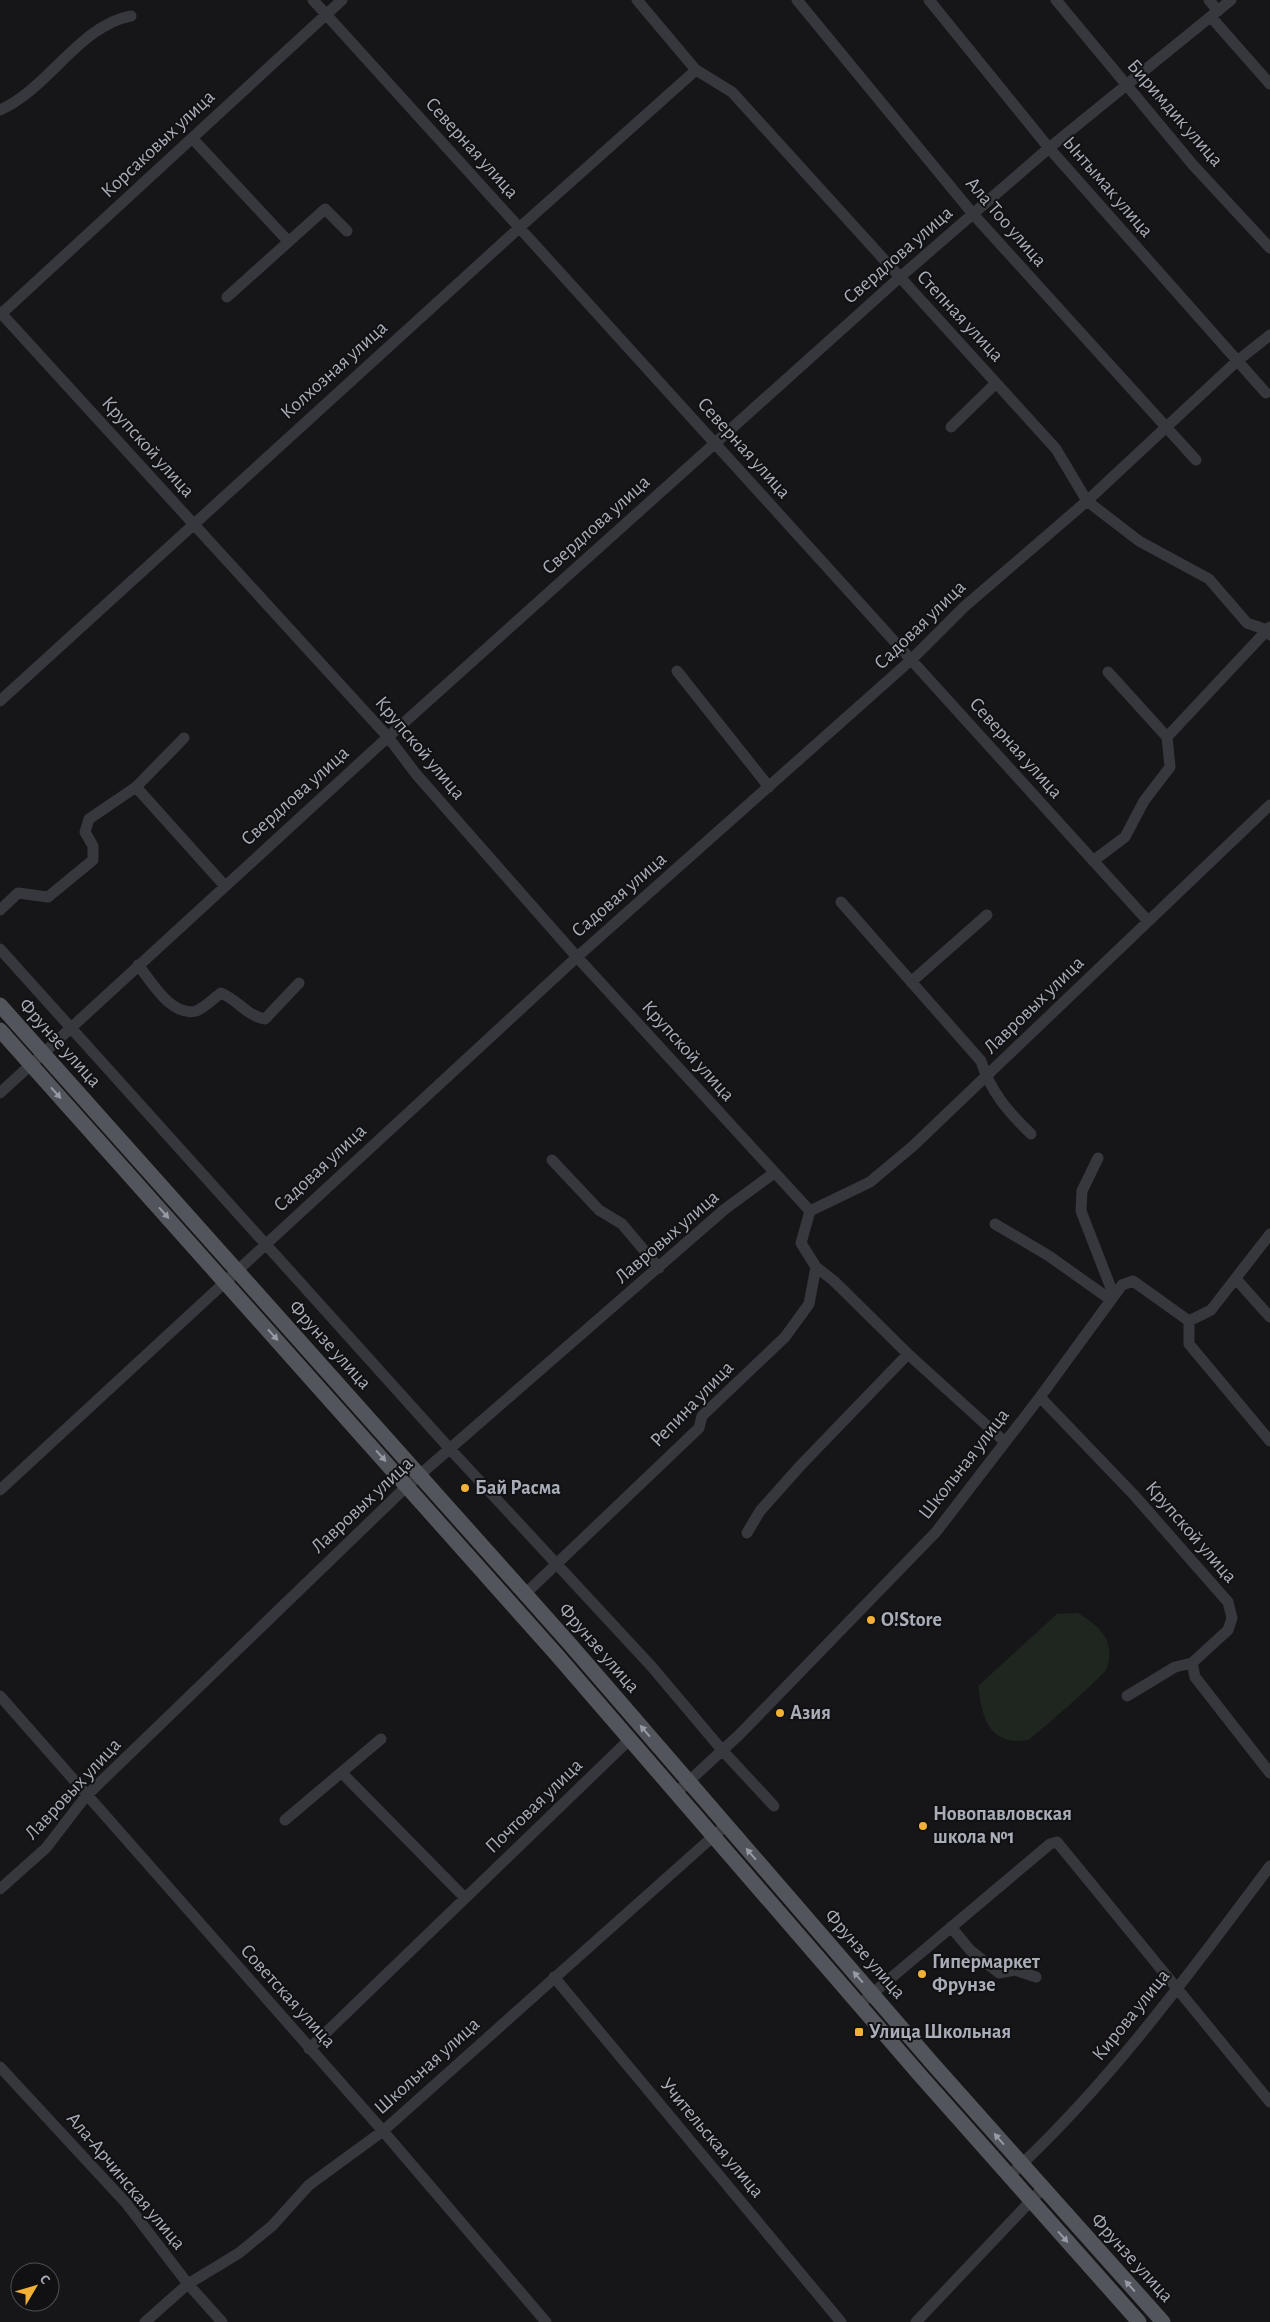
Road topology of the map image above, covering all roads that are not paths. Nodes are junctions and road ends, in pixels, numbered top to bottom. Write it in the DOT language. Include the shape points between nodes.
graph roads {
  1 [pos="313,0"];
  2 [pos="342,0"];
  3 [pos="637,0"];
  4 [pos="797,0"];
  5 [pos="929,0"];
  6 [pos="1056,0"];
  7 [pos="1209,0"];
  8 [pos="1231,0"];
  9 [pos="1215,14"];
  10 [pos="326,15"];
  11 [pos="132,16"];
  12 [pos="696,70"];
  13 [pos="1270,84"];
  14 [pos="1126,86"];
  15 [pos="0,110"];
  16 [pos="192,138"];
  17 [pos="1049,148"];
  18 [pos="973,214"];
  19 [pos="519,228"];
  20 [pos="347,231"];
  21 [pos="288,241"];
  22 [pos="1270,248"];
  23 [pos="899,278"];
  24 [pos="227,297"];
  25 [pos="1,314"];
  26 [pos="1270,335"];
  27 [pos="1236,362"];
  28 [pos="996,383"];
  29 [pos="1266,393"];
  30 [pos="951,428"];
  31 [pos="1165,428"];
  32 [pos="714,443"];
  33 [pos="1196,460"];
  34 [pos="1087,500"];
  35 [pos="192,524"];
  36 [pos="1269,631"];
  37 [pos="911,660"];
  38 [pos="677,671"];
  39 [pos="1108,672"];
  40 [pos="0,701"];
  41 [pos="388,737"];
  42 [pos="1167,737"];
  43 [pos="184,738"];
  44 [pos="136,787"];
  45 [pos="770,787"];
  46 [pos="1270,805"];
  47 [pos="1093,861"];
  48 [pos="224,885"];
  49 [pos="841,902"];
  50 [pos="0,910"];
  51 [pos="987,915"];
  52 [pos="1147,920"];
  53 [pos="0,949"];
  54 [pos="577,957"];
  55 [pos="138,965"];
  56 [pos="911,982"];
  57 [pos="299,983"];
  58 [pos="0,1005"];
  59 [pos="70,1029"];
  60 [pos="0,1030"];
  61 [pos="43,1054"];
  62 [pos="31,1065"];
  63 [pos="986,1078"];
  64 [pos="0,1093"];
  65 [pos="1031,1134"];
  66 [pos="1098,1158"];
  67 [pos="552,1160"];
  68 [pos="774,1173"];
  69 [pos="810,1210"];
  70 [pos="996,1224"];
  71 [pos="1270,1234"];
  72 [pos="266,1244"];
  73 [pos="816,1267"];
  74 [pos="659,1268"];
  75 [pos="237,1270"];
  76 [pos="1236,1279"];
  77 [pos="225,1281"];
  78 [pos="1112,1298"];
  79 [pos="1270,1318"];
  80 [pos="1189,1321"];
  81 [pos="908,1354"];
  82 [pos="1040,1398"];
  83 [pos="1270,1441"];
  84 [pos="1005,1442"];
  85 [pos="450,1449"];
  86 [pos="420,1475"];
  87 [pos="407,1486"];
  88 [pos="0,1490"];
  89 [pos="747,1533"];
  90 [pos="557,1563"];
  91 [pos="525,1594"];
  92 [pos="1192,1663"];
  93 [pos="0,1696"];
  94 [pos="1127,1696"];
  95 [pos="381,1740"];
  96 [pos="629,1740"];
  97 [pos="722,1750"];
  98 [pos="342,1773"];
  99 [pos="1270,1773"];
  100 [pos="689,1781"];
  101 [pos="675,1794"];
  102 [pos="86,1796"];
  103 [pos="774,1806"];
  104 [pos="285,1820"];
  105 [pos="726,1825"];
  106 [pos="714,1836"];
  107 [pos="1270,1866"];
  108 [pos="0,1889"];
  109 [pos="465,1898"];
  110 [pos="951,1927"];
  111 [pos="554,1977"];
  112 [pos="1036,1978"];
  113 [pos="1177,1989"];
  114 [pos="873,1994"];
  115 [pos="860,2004"];
  116 [pos="309,2049"];
  117 [pos="0,2067"];
  118 [pos="1270,2102"];
  119 [pos="382,2131"];
  120 [pos="1022,2165"];
  121 [pos="1009,2176"];
  122 [pos="1043,2188"];
  123 [pos="1031,2201"];
  124 [pos="188,2284"];
  125 [pos="145,2322"];
  126 [pos="222,2322"];
  127 [pos="546,2322"];
  128 [pos="841,2322"];
  129 [pos="916,2322"];
  130 [pos="1140,2322"];
  131 [pos="1163,2322"];
  1 -- 10 [label="street, Северная улица"];
  2 -- 10 [label="street, Корсаковых улица"];
  3 -- 12 [label="street, Степная улица"];
  4 -- 18 [label="street, Ала Тоо улица"];
  5 -- 17 [label="street, Ынтымак улица"];
  6 -- 14 [label="street, Биримдик улица"];
  7 -- 9 [label="street"];
  8 -- 9 [label="street, Свердлова улица"];
  9 -- 13 [label="street"];
  9 -- 14 [label="street, Свердлова улица"];
  10 -- 16 [label="street, Корсаковых улица"];
  10 -- 19 [label="street, Северная улица"];
  11 -- 15 [label="street" via="115,19 93,34 40,81"];
  12 -- 19 [label="street, Колхозная улица"];
  12 -- 23 [label="street, Степная улица" via="732,92"];
  14 -- 17 [label="street, Свердлова улица"];
  14 -- 22 [label="street, Биримдик улица"];
  16 -- 21 [label="street"];
  16 -- 25 [label="street, Корсаковых улица"];
  17 -- 18 [label="street, Свердлова улица"];
  17 -- 27 [label="street, Ынтымак улица"];
  18 -- 23 [label="street, Свердлова улица"];
  18 -- 31 [label="street, Ала Тоо улица"];
  19 -- 32 [label="street, Северная улица"];
  19 -- 35 [label="street, Колхозная улица"];
  20 -- 21 [label="street" via="325,209"];
  21 -- 24 [label="street"];
  23 -- 28 [label="street, Степная улица"];
  23 -- 32 [label="street, Свердлова улица"];
  25 -- 35 [label="street, Крупской улица"];
  26 -- 27 [label="street, Садовая улица"];
  27 -- 29 [label="street, Ынтымак улица"];
  27 -- 31 [label="street, Садовая улица"];
  28 -- 30 [label="street"];
  28 -- 34 [label="street, Степная улица" via="1056,449"];
  31 -- 33 [label="street, Ала Тоо улица"];
  31 -- 34 [label="street, Садовая улица"];
  32 -- 37 [label="street, Северная улица"];
  32 -- 41 [label="street, Свердлова улица"];
  34 -- 36 [label="street, Степная улица" via="1139,541 1209,579 1247,623"];
  34 -- 37 [label="street, Садовая улица" via="964,607"];
  35 -- 40 [label="street, Колхозная улица"];
  35 -- 41 [label="street, Крупской улица"];
  36 -- 42 [label="street"];
  37 -- 45 [label="street, Садовая улица"];
  37 -- 47 [label="street, Северная улица"];
  38 -- 45 [label="street"];
  39 -- 42 [label="street"];
  41 -- 48 [label="street, Свердлова улица"];
  41 -- 54 [label="street, Крупской улица" via="416,774"];
  42 -- 47 [label="street" via="1170,767 1144,801 1125,837"];
  43 -- 44 [label="street"];
  44 -- 48 [label="street"];
  44 -- 50 [label="street" via="89,819 85,832 93,846 93,860 48,897 18,893"];
  45 -- 54 [label="street, Садовая улица"];
  46 -- 52 [label="street, Лавровых улица"];
  47 -- 52 [label="street, Северная улица"];
  48 -- 55 [label="street, Свердлова улица"];
  49 -- 56 [label="street"];
  51 -- 56 [label="street"];
  52 -- 63 [label="street, Лавровых улица"];
  53 -- 59 [label="street"];
  54 -- 68 [label="street, Крупской улица"];
  54 -- 72 [label="street, Садовая улица"];
  55 -- 57 [label="street" via="171,1004 184,1012 198,1010 221,993 234,998 254,1017 265,1019"];
  55 -- 59 [label="street, Свердлова улица"];
  56 -- 63 [label="street" via="981,1061"];
  58 -- 61 [label="main road, Фрунзе улица"];
  59 -- 61 [label="street, Свердлова улица"];
  59 -- 72 [label="street"];
  60 -- 62 [label="main road, Фрунзе улица"];
  61 -- 62 [label="street, Свердлова улица"];
  61 -- 75 [label="main road, Фрунзе улица"];
  62 -- 64 [label="street, Свердлова улица"];
  62 -- 77 [label="main road, Фрунзе улица, one-way"];
  63 -- 65 [label="street" via="1005,1107"];
  63 -- 69 [label="street, Лавровых улица" via="870,1182"];
  66 -- 78 [label="street" via="1082,1191 1081,1211"];
  67 -- 74 [label="street" via="600,1210 622,1224"];
  68 -- 69 [label="street, Крупской улица"];
  68 -- 74 [label="street, Лавровых улица" via="724,1209"];
  69 -- 73 [label="street" via="801,1243"];
  70 -- 78 [label="street"];
  71 -- 76 [label="street"];
  72 -- 75 [label="street, Садовая улица"];
  72 -- 85 [label="street"];
  73 -- 81 [label="street"];
  73 -- 90 [label="street, Репина улица" via="809,1304 785,1337 702,1416 699,1428"];
  74 -- 85 [label="street, Лавровых улица"];
  75 -- 77 [label="street, Садовая улица"];
  75 -- 86 [label="main road, Фрунзе улица"];
  76 -- 79 [label="street"];
  76 -- 80 [label="street" via="1211,1310"];
  77 -- 87 [label="main road, Фрунзе улица, one-way"];
  77 -- 88 [label="street, Садовая улица"];
  78 -- 80 [label="street, Школьная улица" via="1122,1285 1133,1282"];
  78 -- 82 [label="street, Школьная улица"];
  80 -- 83 [label="street" via="1189,1344"];
  81 -- 84 [label="street"];
  81 -- 89 [label="street" via="801,1465 760,1511"];
  82 -- 84 [label="street, Школьная улица"];
  82 -- 92 [label="street, Крупской улица" via="1134,1495 1228,1602 1232,1618 1228,1630"];
  84 -- 97 [label="street, Школьная улица" via="936,1532"];
  85 -- 86 [label="street, Лавровых улица"];
  85 -- 90 [label="street"];
  86 -- 87 [label="street, Лавровых улица"];
  86 -- 91 [label="main road, Фрунзе улица"];
  87 -- 96 [label="main road, Фрунзе улица"];
  87 -- 102 [label="street, Лавровых улица"];
  90 -- 91 [label="street, Репина улица"];
  90 -- 97 [label="street"];
  100 -- 91 [label="main road, Фрунзе улица, one-way"];
  92 -- 94 [label="street" via="1175,1667"];
  92 -- 99 [label="street" via="1195,1677"];
  93 -- 102 [label="street, Советская улица"];
  95 -- 98 [label="street"];
  96 -- 101 [label="main road, Фрунзе улица"];
  96 -- 109 [label="street, Почтовая улица"];
  97 -- 100 [label="street, Школьная улица"];
  97 -- 103 [label="street"];
  98 -- 104 [label="street"];
  98 -- 109 [label="street"];
  100 -- 101 [label="street, Школьная улица"];
  100 -- 105 [label="main road, Фрунзе улица"];
  101 -- 106 [label="main road, Фрунзе улица"];
  102 -- 108 [label="street, Лавровых улица" via="46,1848"];
  102 -- 116 [label="street, Советская улица"];
  105 -- 106 [label="street, Школьная улица"];
  114 -- 105 [label="main road, Фрунзе улица, one-way"];
  106 -- 111 [label="street, Школьная улица"];
  106 -- 115 [label="main road, Фрунзе улица"];
  107 -- 113 [label="street, Кирова улица"];
  109 -- 116 [label="street, Почтовая улица"];
  110 -- 112 [label="street" via="970,1950 999,1973 1015,1970"];
  110 -- 113 [label="street" via="1050,1844 1057,1842"];
  110 -- 114 [label="street"];
  111 -- 119 [label="street, Школьная улица"];
  111 -- 128 [label="street, Учительская улица"];
  113 -- 118 [label="street"];
  113 -- 120 [label="street, Кирова улица" via="1100,2083"];
  114 -- 115 [label="street"];
  120 -- 114 [label="main road, Фрунзе улица, one-way"];
  115 -- 121 [label="main road, Фрунзе улица"];
  116 -- 119 [label="street, Советская улица"];
  117 -- 124 [label="street, Ала-Арчинская улица" via="126,2203"];
  119 -- 124 [label="street, Школьная улица" via="309,2185 272,2226 240,2253"];
  119 -- 127 [label="street, Советская улица"];
  120 -- 121 [label="street, Кирова улица"];
  120 -- 122 [label="main road, Фрунзе улица"];
  121 -- 123 [label="main road, Фрунзе улица"];
  122 -- 123 [label="street"];
  131 -- 122 [label="main road, Фрунзе улица, one-way"];
  123 -- 129 [label="street"];
  123 -- 130 [label="main road, Фрунзе улица, one-way"];
  124 -- 125 [label="street, Школьная улица"];
  124 -- 126 [label="street, Ала-Арчинская улица"];
}
